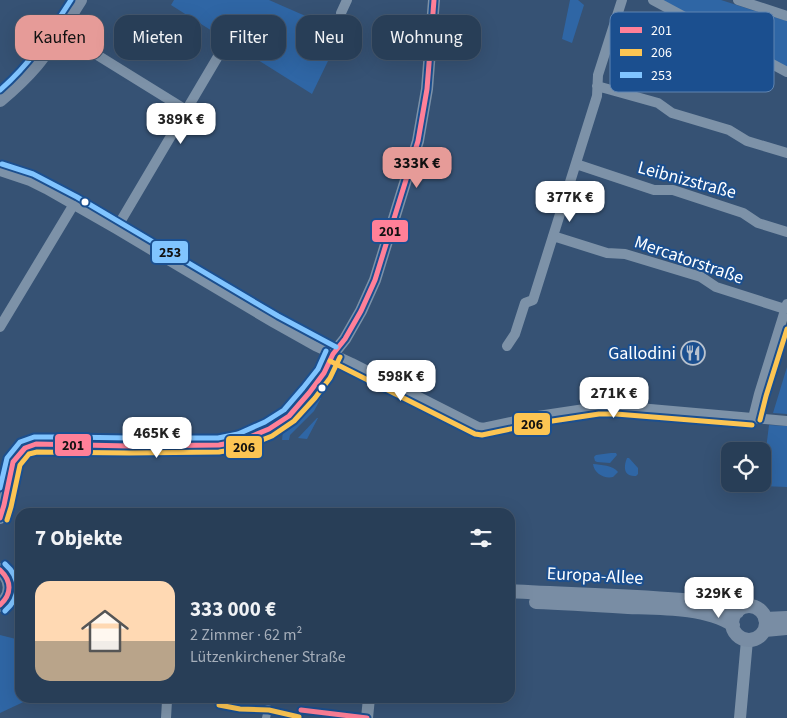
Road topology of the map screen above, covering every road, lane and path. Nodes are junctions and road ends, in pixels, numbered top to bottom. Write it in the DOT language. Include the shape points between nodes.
graph roads {
  1 [pos="80,0"];
  2 [pos="346,0"];
  3 [pos="434,0"];
  4 [pos="622,0"];
  5 [pos="653,0"];
  6 [pos="738,0"];
  7 [pos="618,12"];
  8 [pos="675,12"];
  9 [pos="341,13"];
  10 [pos="71,15"];
  11 [pos="787,16"];
  12 [pos="610,38"];
  13 [pos="104,59"];
  14 [pos="40,60"];
  15 [pos="216,60"];
  16 [pos="774,65"];
  17 [pos="787,72"];
  18 [pos="598,86"];
  19 [pos="610,89"];
  20 [pos="619,92"];
  21 [pos="0,100"];
  22 [pos="186,110"];
  23 [pos="787,153"];
  24 [pos="576,164"];
  25 [pos="0,171"];
  26 [pos="74,204"];
  27 [pos="116,228"];
  28 [pos="787,232"];
  29 [pos="553,236"];
  30 [pos="786,307"];
  31 [pos="0,327"];
  32 [pos="507,346"];
  33 [pos="332,354"];
  34 [pos="753,418"];
  35 [pos="787,421"];
  36 [pos="0,518"];
  37 [pos="9,574"];
  38 [pos="515,591"];
  39 [pos="515,600"];
  40 [pos="0,605"];
  41 [pos="735,618"];
  42 [pos="787,618"];
  43 [pos="765,624"];
  44 [pos="787,628"];
  45 [pos="747,640"];
  46 [pos="167,703"];
  47 [pos="368,703"];
  48 [pos="268,709"];
  49 [pos="166,718"];
  50 [pos="266,718"];
  51 [pos="368,718"];
  52 [pos="740,718"];
  1 -- 10 [label="main road"];
  2 -- 9 [label="street"];
  3 -- 33 [label="street" via="427,89 418,141 375,280 345,339"];
  4 -- 7 [label="street"];
  5 -- 8 [label="street"];
  6 -- 11 [label="street"];
  12 -- 18 [label="street" via="598,75"];
  13 -- 22 [label="street"];
  14 -- 21 [label="main road"];
  15 -- 22 [label="street"];
  16 -- 17 [label="street"];
  18 -- 19 [label="street"];
  18 -- 24 [label="street"];
  20 -- 23 [label="street" via="658,103 672,113 729,130 746,141"];
  22 -- 27 [label="street"];
  24 -- 28 [label="street, Leibnizstraße" via="654,190 673,190 708,201"];
  24 -- 29 [label="street"];
  25 -- 26 [label="street" via="30,181"];
  26 -- 27 [label="street"];
  26 -- 31 [label="street"];
  27 -- 33 [label="street"];
  29 -- 30 [label="street, Mercatorstraße" via="607,254 625,254 701,277 716,287"];
  29 -- 32 [label="street" via="533,300 525,303 515,334"];
  30 -- 34 [label="street"];
  33 -- 34 [label="street" via="478,428 616,406"];
  33 -- 36 [label="street" via="324,372 289,416 240,441 219,445 36,444 25,448 13,462"];
  34 -- 35 [label="street"];
  37 -- 40 [label="main road" via="10,592"];
  38 -- 41 [label="main road, Europa-Allee" via="694,602 727,611"];
  39 -- 41 [label="main road, Europa-Allee" via="664,609"];
  41 -- 43 [label="main road" via="745,607 755,608 762,613"];
  41 -- 45 [label="main road" via="734,631"];
  42 -- 43 [label="main road"];
  43 -- 44 [label="main road"];
  43 -- 45 [label="main road" via="762,635"];
  45 -- 52 [label="street"];
  46 -- 49 [label="street"];
  47 -- 51 [label="street"];
  48 -- 50 [label="street"];
}
